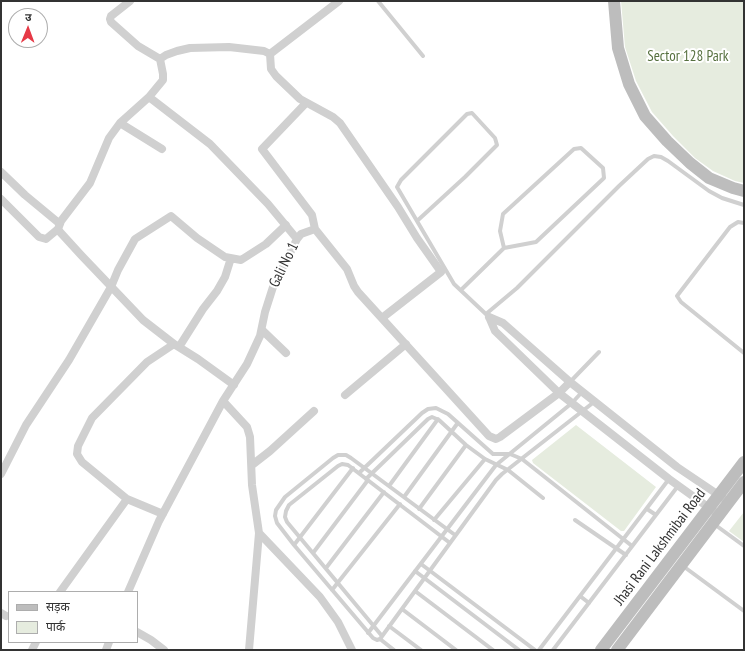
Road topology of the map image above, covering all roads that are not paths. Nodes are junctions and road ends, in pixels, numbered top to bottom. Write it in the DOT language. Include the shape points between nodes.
graph roads {
  1 [pos="130,1"];
  2 [pos="339,1"];
  3 [pos="378,1"];
  4 [pos="614,1"];
  5 [pos="270,54"];
  6 [pos="423,56"];
  7 [pos="160,59"];
  8 [pos="149,97"];
  9 [pos="306,103"];
  10 [pos="120,123"];
  11 [pos="162,149"];
  12 [pos="1,172"];
  13 [pos="744,191"];
  14 [pos="2,204"];
  15 [pos="744,205"];
  16 [pos="417,221"];
  17 [pos="744,223"];
  18 [pos="286,225"];
  19 [pos="59,226"];
  20 [pos="315,229"];
  21 [pos="297,239"];
  22 [pos="504,248"];
  23 [pos="231,258"];
  24 [pos="111,287"];
  25 [pos="460,290"];
  26 [pos="487,315"];
  27 [pos="382,318"];
  28 [pos="262,330"];
  29 [pos="406,344"];
  30 [pos="176,346"];
  31 [pos="599,352"];
  32 [pos="286,353"];
  33 [pos="744,353"];
  34 [pos="570,382"];
  35 [pos="234,385"];
  36 [pos="582,392"];
  37 [pos="559,393"];
  38 [pos="345,395"];
  39 [pos="223,401"];
  40 [pos="594,402"];
  41 [pos="572,403"];
  42 [pos="314,411"];
  43 [pos="582,411"];
  44 [pos="438,419"];
  45 [pos="458,424"];
  46 [pos="452,432"];
  47 [pos="466,445"];
  48 [pos="510,454"];
  49 [pos="485,459"];
  50 [pos="522,460"];
  51 [pos="744,462"];
  52 [pos="252,465"];
  53 [pos="496,465"];
  54 [pos="353,468"];
  55 [pos="365,468"];
  56 [pos="508,470"];
  57 [pos="1,472"];
  58 [pos="359,473"];
  59 [pos="372,473"];
  60 [pos="367,479"];
  61 [pos="669,480"];
  62 [pos="744,482"];
  63 [pos="389,486"];
  64 [pos="678,486"];
  65 [pos="384,492"];
  66 [pos="404,497"];
  67 [pos="543,498"];
  68 [pos="127,499"];
  69 [pos="724,499"];
  70 [pos="400,504"];
  71 [pos="420,508"];
  72 [pos="647,509"];
  73 [pos="163,514"];
  74 [pos="656,515"];
  75 [pos="714,515"];
  76 [pos="434,520"];
  77 [pos="575,520"];
  78 [pos="447,529"];
  79 [pos="258,533"];
  80 [pos="455,535"];
  81 [pos="442,536"];
  82 [pos="300,538"];
  83 [pos="623,540"];
  84 [pos="450,543"];
  85 [pos="294,544"];
  86 [pos="632,546"];
  87 [pos="744,546"];
  88 [pos="617,548"];
  89 [pos="313,553"];
  90 [pos="626,555"];
  91 [pos="421,564"];
  92 [pos="682,564"];
  93 [pos="326,568"];
  94 [pos="430,571"];
  95 [pos="415,572"];
  96 [pos="424,578"];
  97 [pos="338,582"];
  98 [pos="332,590"];
  99 [pos="61,591"];
  100 [pos="128,591"];
  101 [pos="415,591"];
  102 [pos="580,596"];
  103 [pos="589,603"];
  104 [pos="402,609"];
  105 [pos="744,611"];
  106 [pos="484,612"];
  107 [pos="478,619"];
  108 [pos="374,626"];
  109 [pos="389,626"];
  110 [pos="138,633"];
  111 [pos="368,633"];
  112 [pos="381,637"];
  113 [pos="164,650"];
  114 [pos="249,650"];
  115 [pos="352,650"];
  116 [pos="394,650"];
  117 [pos="422,650"];
  118 [pos="456,650"];
  119 [pos="493,650"];
  120 [pos="519,650"];
  121 [pos="535,650"];
  122 [pos="539,650"];
  123 [pos="553,650"];
  124 [pos="601,650"];
  125 [pos="617,650"];
  1 -- 7 [label="street" via="111,16 111,22 138,46"];
  2 -- 5 [label="street"];
  3 -- 6 [label="lane"];
  4 -- 13 [label="main road" via="618,48 629,84 645,116 667,141 709,178"];
  5 -- 7 [label="street" via="229,47 190,48"];
  5 -- 9 [label="street" via="273,73"];
  7 -- 8 [label="street" via="163,80"];
  8 -- 10 [label="street"];
  8 -- 18 [label="street" via="210,144"];
  9 -- 20 [label="street" via="262,149 312,215"];
  9 -- 27 [label="street" via="340,123 442,272"];
  10 -- 11 [label="street"];
  10 -- 19 [label="street" via="109,138 90,183"];
  12 -- 19 [label="street"];
  14 -- 19 [label="street" via="42,238 49,237"];
  15 -- 26 [label="lane" via="709,192 668,161 654,156 619,186"];
  16 -- 16 [label="lane" via="497,145 496,138 472,113 467,114 400,180 397,187"];
  16 -- 25 [label="lane"];
  17 -- 33 [label="lane" via="738,222 730,227 677,296 680,302"];
  18 -- 21 [label="street"];
  18 -- 23 [label="street" via="266,244 241,260"];
  19 -- 24 [label="street" via="60,232"];
  20 -- 21 [label="street, Gali No 1" via="301,234"];
  20 -- 27 [label="street" via="347,269 358,292"];
  21 -- 28 [label="street, Gali No 1" via="273,287"];
  22 -- 22 [label="lane" via="500,231 503,214 574,149 581,148 603,168 604,178 536,242"];
  22 -- 25 [label="lane"];
  23 -- 24 [label="street" via="225,257 197,238 171,216 136,240"];
  23 -- 30 [label="street" via="223,281"];
  24 -- 30 [label="street" via="143,320"];
  24 -- 57 [label="street" via="69,360 26,425"];
  25 -- 26 [label="lane"];
  26 -- 34 [label="street" via="509,327"];
  26 -- 37 [label="street" via="495,331"];
  27 -- 29 [label="street"];
  28 -- 32 [label="street"];
  28 -- 35 [label="street, Gali No 1" via="247,364"];
  29 -- 37 [label="street" via="492,438 500,437"];
  29 -- 38 [label="street"];
  30 -- 35 [label="street"];
  30 -- 68 [label="street" via="147,362 92,418 78,446 77,454 82,462"];
  31 -- 34 [label="lane"];
  34 -- 36 [label="street"];
  34 -- 37 [label="street"];
  35 -- 39 [label="street, Gali No 1"];
  36 -- 40 [label="street"];
  36 -- 41 [label="lane"];
  37 -- 41 [label="street"];
  39 -- 52 [label="street" via="247,427"];
  39 -- 73 [label="street, Gali No 1"];
  40 -- 43 [label="lane"];
  40 -- 69 [label="street" via="677,467"];
  41 -- 43 [label="street"];
  41 -- 48 [label="lane"];
  42 -- 52 [label="street"];
  43 -- 50 [label="lane"];
  43 -- 61 [label="street"];
  44 -- 46 [label="lane"];
  44 -- 59 [label="lane" via="428,419"];
  44 -- 63 [label="lane"];
  45 -- 46 [label="lane"];
  45 -- 48 [label="lane" via="492,454"];
  45 -- 55 [label="lane" via="442,410 428,409"];
  46 -- 47 [label="lane"];
  46 -- 66 [label="lane"];
  47 -- 49 [label="lane"];
  47 -- 71 [label="lane"];
  48 -- 50 [label="lane"];
  48 -- 53 [label="lane"];
  49 -- 53 [label="lane"];
  49 -- 76 [label="lane"];
  50 -- 56 [label="lane"];
  50 -- 83 [label="lane"];
  51 -- 69 [label="main road, Jhasi Rani Lakshmibai Road"];
  52 -- 79 [label="street"];
  53 -- 56 [label="lane"];
  53 -- 78 [label="lane"];
  54 -- 58 [label="lane"];
  54 -- 82 [label="lane"];
  54 -- 82 [label="lane" via="342,464 338,466 290,505 285,517"];
  55 -- 58 [label="lane"];
  55 -- 59 [label="lane"];
  55 -- 85 [label="lane" via="346,455 338,455 285,497 275,516 277,523"];
  56 -- 67 [label="lane"];
  56 -- 80 [label="lane" via="496,480"];
  58 -- 60 [label="lane"];
  59 -- 60 [label="lane"];
  59 -- 63 [label="lane"];
  60 -- 65 [label="lane"];
  60 -- 89 [label="lane"];
  61 -- 64 [label="street"];
  61 -- 72 [label="lane"];
  62 -- 69 [label="main road, Jhasi Rani Lakshmibai Road"];
  63 -- 66 [label="lane"];
  64 -- 74 [label="lane"];
  64 -- 75 [label="street"];
  65 -- 70 [label="lane"];
  65 -- 93 [label="lane"];
  66 -- 71 [label="lane"];
  68 -- 73 [label="street"];
  68 -- 99 [label="street"];
  69 -- 75 [label="main road, Jhasi Rani Lakshmibai Road"];
  70 -- 81 [label="lane"];
  70 -- 97 [label="lane"];
  71 -- 76 [label="lane"];
  72 -- 74 [label="lane"];
  72 -- 83 [label="lane"];
  73 -- 100 [label="street, Gali No 1"];
  74 -- 86 [label="lane"];
  75 -- 87 [label="lane"];
  75 -- 92 [label="main road, Jhasi Rani Lakshmibai Road"];
  75 -- 124 [label="main road, Jhasi Rani Lakshmibai Road"];
  76 -- 78 [label="lane"];
  77 -- 88 [label="lane"];
  78 -- 80 [label="lane"];
  78 -- 81 [label="lane"];
  79 -- 114 [label="street"];
  79 -- 115 [label="street" via="320,598 338,622"];
  80 -- 84 [label="lane"];
  81 -- 84 [label="lane"];
  81 -- 91 [label="lane"];
  82 -- 85 [label="lane"];
  82 -- 89 [label="lane"];
  83 -- 86 [label="lane"];
  83 -- 88 [label="lane"];
  84 -- 94 [label="lane"];
  85 -- 98 [label="lane"];
  86 -- 90 [label="lane"];
  88 -- 90 [label="lane"];
  88 -- 102 [label="lane"];
  89 -- 93 [label="lane"];
  90 -- 103 [label="lane"];
  91 -- 94 [label="lane"];
  91 -- 95 [label="lane"];
  92 -- 105 [label="lane"];
  92 -- 125 [label="main road, Jhasi Rani Lakshmibai Road"];
  93 -- 97 [label="lane"];
  94 -- 96 [label="lane"];
  94 -- 106 [label="lane"];
  95 -- 96 [label="lane"];
  95 -- 108 [label="lane"];
  96 -- 101 [label="lane"];
  96 -- 107 [label="lane"];
  97 -- 98 [label="lane"];
  97 -- 108 [label="lane"];
  98 -- 111 [label="lane"];
  101 -- 104 [label="lane"];
  101 -- 119 [label="lane"];
  102 -- 103 [label="lane"];
  102 -- 122 [label="lane"];
  103 -- 123 [label="lane"];
  104 -- 109 [label="lane"];
  104 -- 118 [label="lane"];
  106 -- 107 [label="lane"];
  106 -- 121 [label="lane"];
  107 -- 120 [label="lane"];
  108 -- 111 [label="lane"];
  108 -- 112 [label="lane"];
  109 -- 112 [label="lane"];
  109 -- 117 [label="lane"];
  110 -- 113 [label="street"];
  111 -- 112 [label="lane" via="374,640"];
  112 -- 116 [label="lane"];
}
